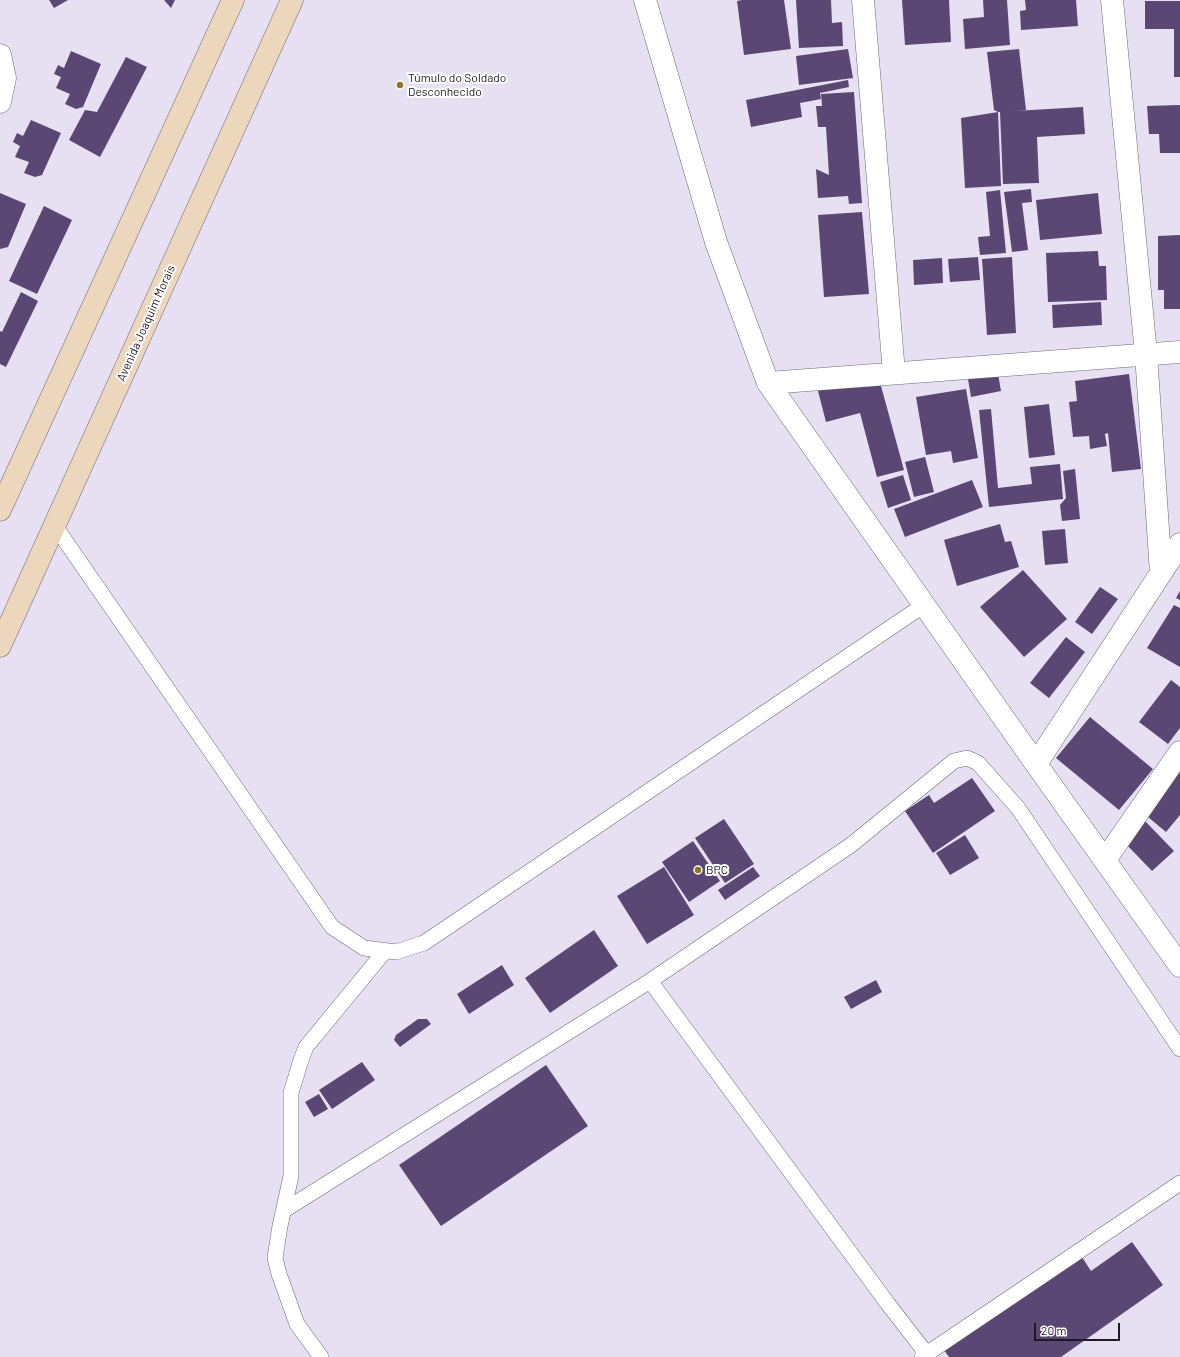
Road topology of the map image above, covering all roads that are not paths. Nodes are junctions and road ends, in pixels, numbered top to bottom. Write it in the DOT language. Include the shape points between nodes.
graph roads {
  1 [pos="233,0"];
  2 [pos="292,0"];
  3 [pos="645,0"];
  4 [pos="863,0"];
  5 [pos="1112,0"];
  6 [pos="0,55"];
  7 [pos="0,102"];
  8 [pos="1180,352"];
  9 [pos="1146,354"];
  10 [pos="894,374"];
  11 [pos="768,383"];
  12 [pos="0,510"];
  13 [pos="55,526"];
  14 [pos="1180,544"];
  15 [pos="1161,573"];
  16 [pos="924,605"];
  17 [pos="0,646"];
  18 [pos="1180,752"];
  19 [pos="1036,764"];
  20 [pos="1105,860"];
  21 [pos="385,951"];
  22 [pos="1180,966"];
  23 [pos="650,981"];
  24 [pos="1180,1049"];
  25 [pos="1180,1183"];
  26 [pos="283,1211"];
  27 [pos="924,1355"];
  28 [pos="321,1357"];
  1 -- 12 [label="street"];
  2 -- 13 [label="street, Avenida Joaquim Morais"];
  3 -- 11 [label="street" via="716,242"];
  4 -- 10 [label="street"];
  5 -- 9 [label="street"];
  6 -- 7 [label="street" via="5,78"];
  8 -- 9 [label="street"];
  9 -- 10 [label="street"];
  9 -- 15 [label="street"];
  10 -- 11 [label="street"];
  11 -- 16 [label="street"];
  13 -- 17 [label="street, Avenida Joaquim Morais"];
  13 -- 21 [label="lane" via="332,927 364,948"];
  14 -- 15 [label="street"];
  15 -- 19 [label="street"];
  16 -- 19 [label="street"];
  16 -- 21 [label="lane" via="424,943 396,952"];
  18 -- 20 [label="street"];
  19 -- 20 [label="street"];
  20 -- 22 [label="street"];
  21 -- 26 [label="lane" via="306,1047 291,1093 291,1176"];
  23 -- 24 [label="lane" via="851,845 954,761 967,758 978,763 1018,808"];
  23 -- 26 [label="lane"];
  23 -- 27 [label="lane"];
  25 -- 27 [label="lane"];
  26 -- 28 [label="lane" via="275,1258 278,1274 297,1324"];
}
